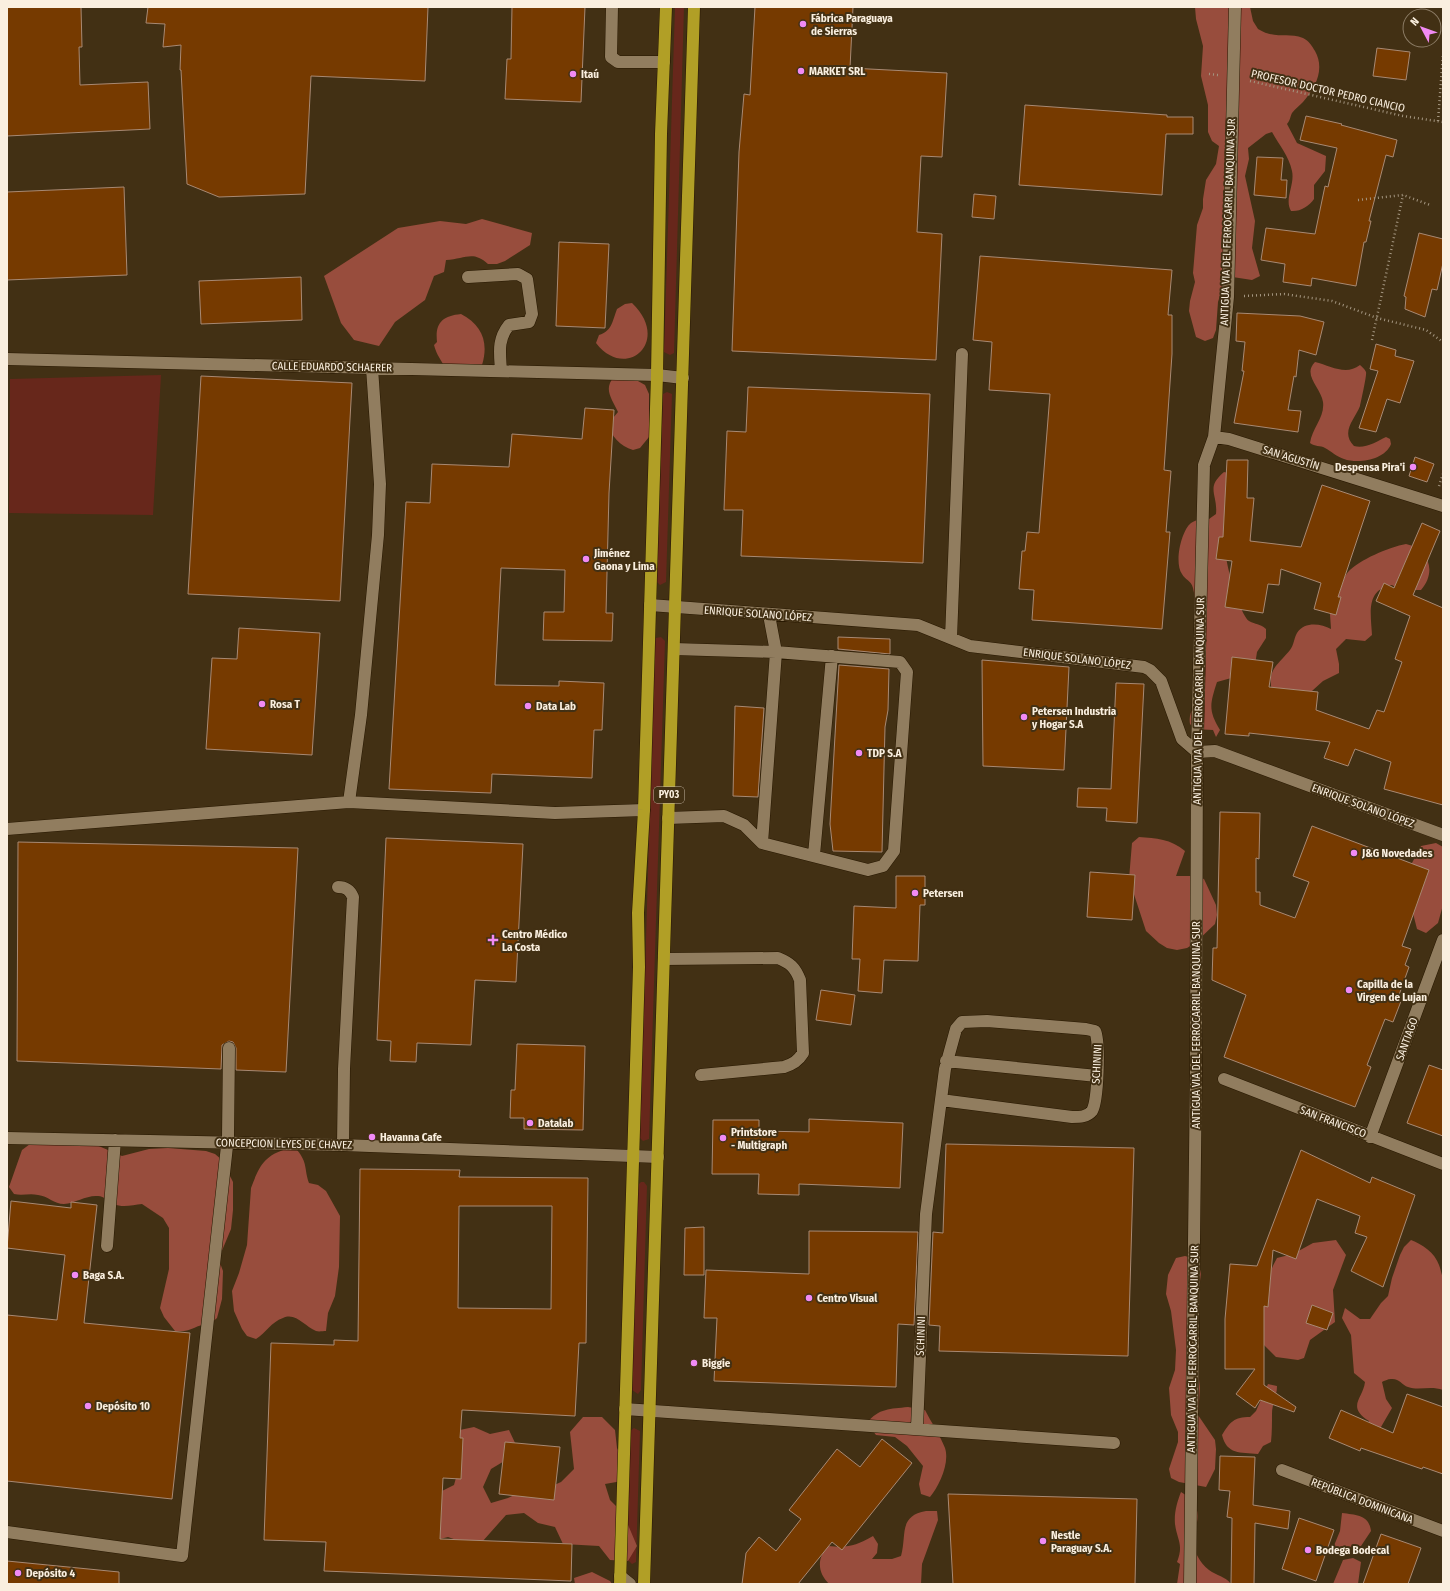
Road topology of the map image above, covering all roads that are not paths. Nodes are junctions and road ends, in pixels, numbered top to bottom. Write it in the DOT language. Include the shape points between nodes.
graph roads {
  1 [pos="612,7"];
  2 [pos="666,7"];
  3 [pos="694,7"];
  4 [pos="1235,7"];
  5 [pos="664,62"];
  6 [pos="468,277"];
  7 [pos="962,354"];
  8 [pos="7,359"];
  9 [pos="372,368"];
  10 [pos="501,371"];
  11 [pos="657,375"];
  12 [pos="683,378"];
  13 [pos="1214,437"];
  14 [pos="1443,506"];
  15 [pos="650,605"];
  16 [pos="675,608"];
  17 [pos="769,615"];
  18 [pos="951,638"];
  19 [pos="674,650"];
  20 [pos="776,652"];
  21 [pos="832,656"];
  22 [pos="1197,752"];
  23 [pos="349,802"];
  24 [pos="644,810"];
  25 [pos="668,818"];
  26 [pos="7,829"];
  27 [pos="1443,835"];
  28 [pos="762,843"];
  29 [pos="814,855"];
  30 [pos="338,887"];
  31 [pos="1443,940"];
  32 [pos="664,959"];
  33 [pos="229,1048"];
  34 [pos="946,1061"];
  35 [pos="701,1075"];
  36 [pos="1097,1076"];
  37 [pos="1224,1079"];
  38 [pos="941,1100"];
  39 [pos="1370,1137"];
  40 [pos="7,1138"];
  41 [pos="115,1140"];
  42 [pos="227,1143"];
  43 [pos="343,1145"];
  44 [pos="633,1156"];
  45 [pos="658,1157"];
  46 [pos="1443,1164"];
  47 [pos="107,1246"];
  48 [pos="626,1409"];
  49 [pos="650,1411"];
  50 [pos="917,1428"];
  51 [pos="1114,1443"];
  52 [pos="1282,1470"];
  53 [pos="1443,1531"];
  54 [pos="7,1532"];
  55 [pos="624,1581"];
  56 [pos="644,1584"];
  57 [pos="1190,1584"];
  1 -- 5 [label="street" via="611,57 618,62"];
  2 -- 5 [label="highway, PY03"];
  3 -- 12 [label="highway, PY03"];
  4 -- 13 [label="street, ANTIGUA VIA DEL FERROCARRIL BANQUINA SUR" via="1228,297"];
  5 -- 11 [label="highway, PY03"];
  6 -- 10 [label="street" via="518,274 527,280 532,314 529,322 509,325 502,334"];
  7 -- 18 [label="street"];
  8 -- 9 [label="street, CALLE EDUARDO SCHAERER"];
  9 -- 10 [label="street, CALLE EDUARDO SCHAERER"];
  9 -- 23 [label="street" via="380,484 378,535 361,714"];
  10 -- 11 [label="street, CALLE EDUARDO SCHAERER"];
  11 -- 12 [label="street, CALLE EDUARDO SCHAERER"];
  11 -- 15 [label="highway, PY03"];
  12 -- 16 [label="highway, PY03"];
  13 -- 14 [label="street, SAN AGUSTÍN" via="1229,439"];
  13 -- 22 [label="street, ANTIGUA VIA DEL FERROCARRIL BANQUINA SUR" via="1204,465"];
  15 -- 16 [label="street, ENRIQUE SOLANO LÓPEZ"];
  15 -- 24 [label="highway, PY03"];
  16 -- 17 [label="street, ENRIQUE SOLANO LÓPEZ"];
  16 -- 19 [label="highway, PY03"];
  17 -- 18 [label="street, ENRIQUE SOLANO LÓPEZ" via="918,625"];
  17 -- 20 [label="street"];
  18 -- 22 [label="street, ENRIQUE SOLANO LÓPEZ" via="981,648 1144,667 1161,681 1178,733 1189,747"];
  19 -- 20 [label="street"];
  19 -- 25 [label="highway, PY03"];
  20 -- 21 [label="street"];
  20 -- 28 [label="street"];
  21 -- 29 [label="street"];
  21 -- 29 [label="street" via="900,662 907,672 894,851 883,866 868,870"];
  22 -- 27 [label="street, ENRIQUE SOLANO LÓPEZ" via="1215,751"];
  22 -- 57 [label="street, ANTIGUA VIA DEL FERROCARRIL BANQUINA SUR"];
  23 -- 24 [label="street" via="555,812"];
  23 -- 26 [label="street"];
  24 -- 44 [label="highway, PY03" via="638,913 639,967"];
  25 -- 28 [label="street" via="724,816 744,825"];
  25 -- 32 [label="highway, PY03"];
  28 -- 29 [label="street"];
  30 -- 43 [label="street" via="350,891 353,897 344,1070"];
  31 -- 39 [label="street, SANTIAGO"];
  32 -- 35 [label="street" via="778,958 790,963 800,980 804,1053 799,1060 784,1067"];
  32 -- 45 [label="highway, PY03"];
  33 -- 42 [label="street"];
  34 -- 36 [label="street"];
  34 -- 36 [label="street, SCHININI" via="956,1029 962,1022 986,1021 1086,1029 1095,1031 1098,1038"];
  34 -- 38 [label="street, SCHININI"];
  36 -- 38 [label="street, SCHININI" via="1093,1109 1088,1115 1080,1117"];
  37 -- 39 [label="street, SAN FRANCISCO"];
  38 -- 50 [label="street, SCHININI" via="926,1214"];
  39 -- 46 [label="street, SAN FRANCISCO"];
  40 -- 41 [label="street, CONCEPCION LEYES DE CHAVEZ"];
  41 -- 42 [label="street, CONCEPCION LEYES DE CHAVEZ"];
  41 -- 47 [label="street"];
  42 -- 43 [label="street, CONCEPCION LEYES DE CHAVEZ"];
  42 -- 54 [label="street" via="182,1556"];
  43 -- 44 [label="street, CONCEPCION LEYES DE CHAVEZ"];
  44 -- 45 [label="street, CONCEPCION LEYES DE CHAVEZ"];
  44 -- 48 [label="highway, PY03"];
  45 -- 49 [label="highway, PY03"];
  48 -- 49 [label="street"];
  48 -- 55 [label="highway, PY03"];
  49 -- 50 [label="street"];
  49 -- 56 [label="highway, PY03"];
  50 -- 51 [label="street"];
  52 -- 53 [label="street, REPÚBLICA DOMINICANA"];
}
